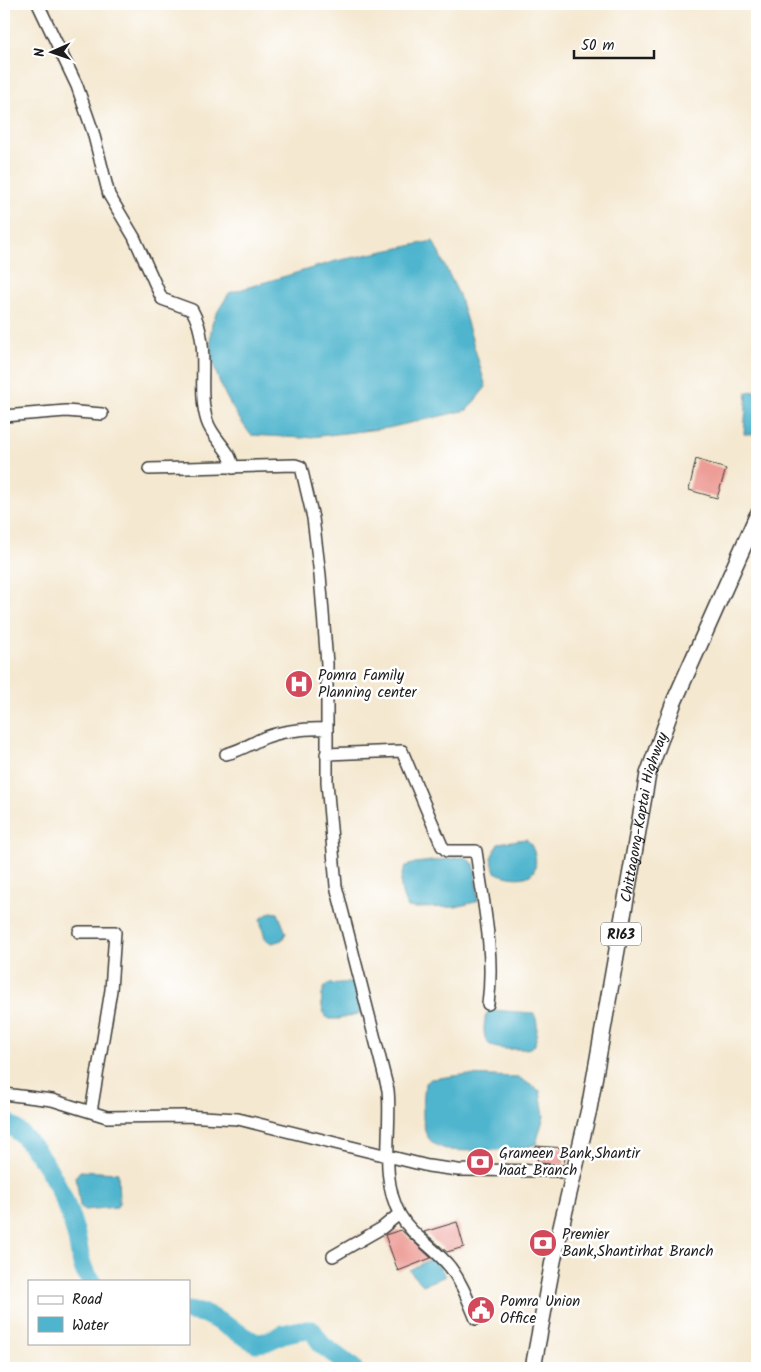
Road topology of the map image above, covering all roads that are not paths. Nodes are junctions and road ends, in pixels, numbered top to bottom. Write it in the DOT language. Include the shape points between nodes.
graph roads {
  1 [pos="38,4"];
  2 [pos="102,414"];
  3 [pos="4,416"];
  4 [pos="233,468"];
  5 [pos="149,469"];
  6 [pos="757,516"];
  7 [pos="326,729"];
  8 [pos="226,754"];
  9 [pos="326,754"];
  10 [pos="79,932"];
  11 [pos="488,1004"];
  12 [pos="4,1094"];
  13 [pos="91,1112"];
  14 [pos="387,1156"];
  15 [pos="574,1176"];
  16 [pos="399,1214"];
  17 [pos="333,1256"];
  18 [pos="476,1319"];
  19 [pos="533,1368"];
  1 -- 4 [label="street" via="77,86 109,195 134,238 162,299 192,310 198,321 207,420 212,433 230,455"];
  2 -- 3 [label="street" via="66,411"];
  4 -- 5 [label="street"];
  4 -- 7 [label="street" via="301,467 320,575 327,664"];
  6 -- 15 [label="main road, Chittagong-Kaptai Highway / R163" via="674,702 648,774 608,1006"];
  7 -- 8 [label="street" via="270,736"];
  7 -- 9 [label="street"];
  9 -- 11 [label="street" via="402,751 442,846 447,851 476,851 490,955"];
  9 -- 14 [label="street" via="338,897 388,1090"];
  10 -- 13 [label="street" via="115,932 111,990"];
  12 -- 13 [label="street" via="52,1100"];
  13 -- 14 [label="street" via="107,1117 238,1119"];
  14 -- 15 [label="street" via="458,1170 550,1171"];
  14 -- 16 [label="street" via="391,1193"];
  15 -- 19 [label="main road, Chittagong-Kaptai Highway / R163" via="553,1261"];
  16 -- 17 [label="street" via="382,1228"];
  16 -- 18 [label="street" via="409,1229 449,1266"];
}
